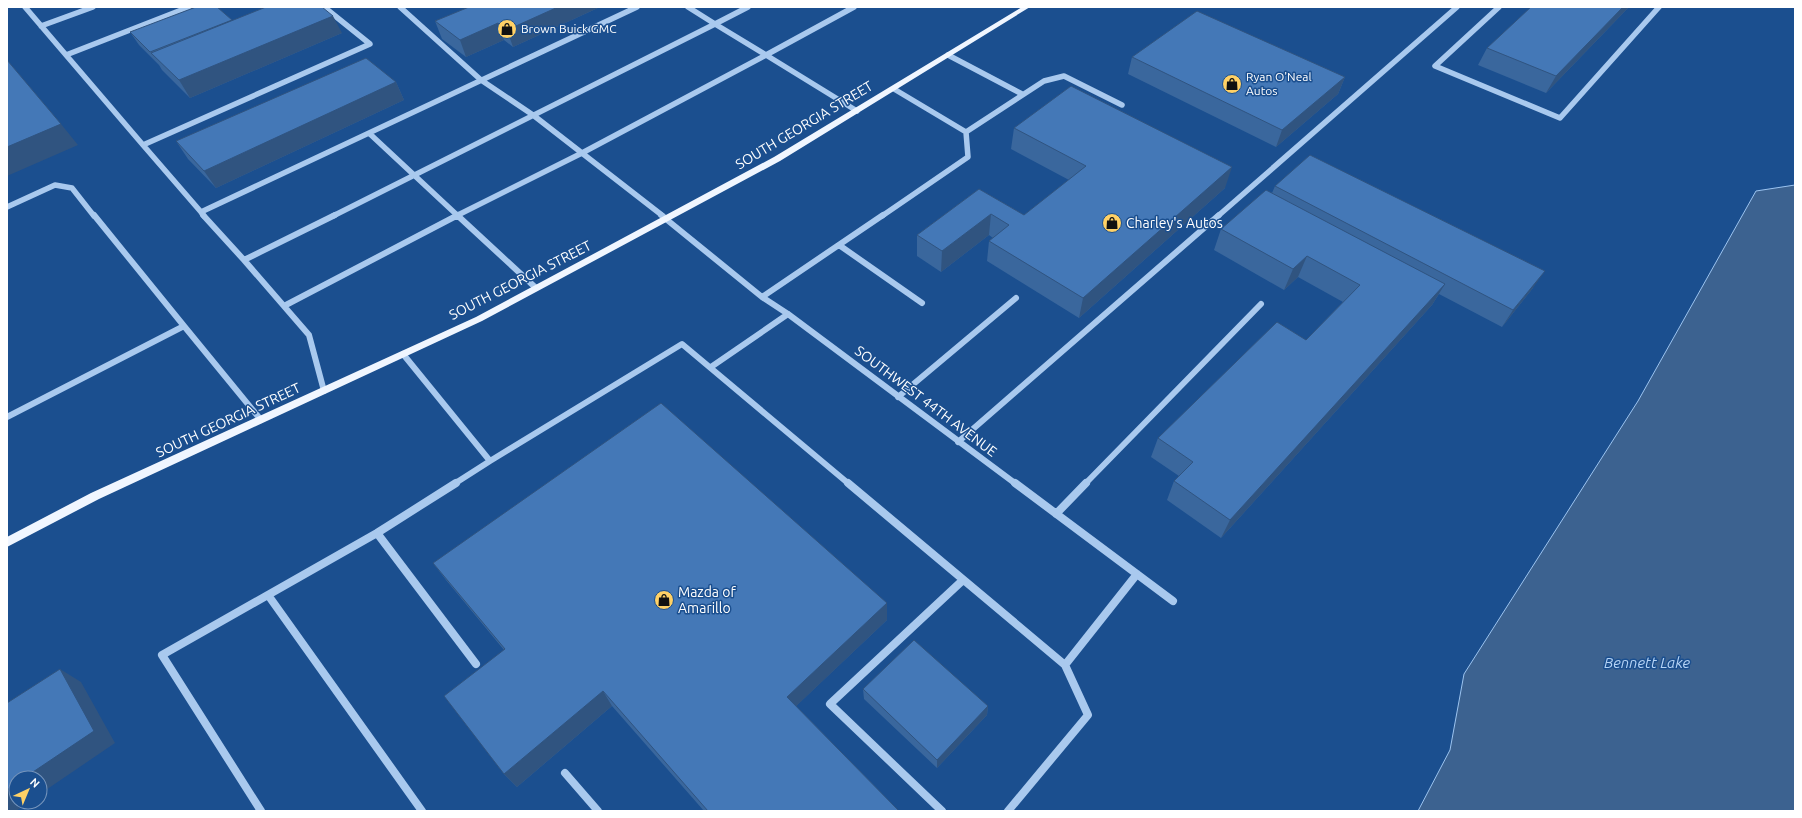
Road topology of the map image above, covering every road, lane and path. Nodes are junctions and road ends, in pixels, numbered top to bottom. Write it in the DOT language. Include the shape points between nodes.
graph roads {
  1 [pos="25,7"];
  2 [pos="93,7"];
  3 [pos="189,7"];
  4 [pos="324,7"];
  5 [pos="400,7"];
  6 [pos="637,7"];
  7 [pos="688,7"];
  8 [pos="748,7"];
  9 [pos="854,7"];
  10 [pos="1457,7"];
  11 [pos="1499,7"];
  12 [pos="1660,7"];
  13 [pos="1022,8"];
  14 [pos="715,24"];
  15 [pos="41,26"];
  16 [pos="766,55"];
  17 [pos="948,55"];
  18 [pos="66,56"];
  19 [pos="481,80"];
  20 [pos="894,89"];
  21 [pos="1022,94"];
  22 [pos="1122,105"];
  23 [pos="857,111"];
  24 [pos="533,115"];
  25 [pos="966,132"];
  26 [pos="370,134"];
  27 [pos="143,144"];
  28 [pos="582,153"];
  29 [pos="414,175"];
  30 [pos="7,206"];
  31 [pos="201,212"];
  32 [pos="457,215"];
  33 [pos="667,219"];
  34 [pos="839,245"];
  35 [pos="244,260"];
  36 [pos="536,288"];
  37 [pos="762,297"];
  38 [pos="1016,298"];
  39 [pos="922,303"];
  40 [pos="1261,304"];
  41 [pos="284,306"];
  42 [pos="788,314"];
  43 [pos="184,326"];
  44 [pos="403,354"];
  45 [pos="711,367"];
  46 [pos="324,390"];
  47 [pos="898,397"];
  48 [pos="7,417"];
  49 [pos="261,420"];
  50 [pos="958,442"];
  51 [pos="490,461"];
  52 [pos="1056,514"];
  53 [pos="376,533"];
  54 [pos="7,542"];
  55 [pos="1137,574"];
  56 [pos="963,580"];
  57 [pos="268,595"];
  58 [pos="1173,601"];
  59 [pos="476,664"];
  60 [pos="1065,665"];
  61 [pos="565,773"];
  62 [pos="261,811"];
  63 [pos="422,811"];
  64 [pos="598,811"];
  65 [pos="942,811"];
  66 [pos="1008,811"];
  1 -- 15 [label="street"];
  2 -- 15 [label="street"];
  3 -- 18 [label="street"];
  4 -- 27 [label="street" via="370,44"];
  5 -- 19 [label="street, SOUTHWEST 44TH AVENUE"];
  6 -- 19 [label="street"];
  7 -- 14 [label="street"];
  8 -- 14 [label="street"];
  9 -- 16 [label="street"];
  10 -- 50 [label="street"];
  11 -- 12 [label="street" via="1436,66 1560,118"];
  13 -- 17 [label="main road, SOUTH GEORGIA STREET"];
  14 -- 16 [label="street"];
  14 -- 24 [label="street"];
  15 -- 18 [label="street"];
  16 -- 23 [label="street"];
  16 -- 28 [label="street"];
  17 -- 20 [label="main road, SOUTH GEORGIA STREET"];
  17 -- 21 [label="street"];
  18 -- 27 [label="street"];
  19 -- 24 [label="street, SOUTHWEST 44TH AVENUE"];
  19 -- 26 [label="street"];
  20 -- 23 [label="main road, SOUTH GEORGIA STREET"];
  20 -- 25 [label="street"];
  21 -- 22 [label="street" via="1044,81 1064,76"];
  21 -- 25 [label="street"];
  23 -- 33 [label="main road, SOUTH GEORGIA STREET" via="777,159"];
  24 -- 28 [label="street, SOUTHWEST 44TH AVENUE"];
  24 -- 29 [label="street"];
  25 -- 34 [label="street" via="968,157"];
  26 -- 29 [label="street"];
  26 -- 31 [label="street"];
  27 -- 31 [label="street"];
  28 -- 32 [label="street"];
  28 -- 33 [label="street, SOUTHWEST 44TH AVENUE"];
  29 -- 32 [label="street"];
  29 -- 35 [label="street"];
  30 -- 43 [label="street" via="55,185 72,188"];
  31 -- 35 [label="street"];
  32 -- 36 [label="street"];
  32 -- 41 [label="street"];
  33 -- 36 [label="main road, SOUTH GEORGIA STREET"];
  33 -- 37 [label="street, SOUTHWEST 44TH AVENUE"];
  34 -- 37 [label="street"];
  34 -- 39 [label="street"];
  35 -- 41 [label="street"];
  36 -- 44 [label="main road, SOUTH GEORGIA STREET" via="479,319"];
  37 -- 42 [label="street, SOUTHWEST 44TH AVENUE"];
  38 -- 47 [label="street"];
  40 -- 52 [label="street"];
  41 -- 46 [label="street" via="309,335"];
  42 -- 45 [label="street"];
  42 -- 47 [label="street, SOUTHWEST 44TH AVENUE"];
  43 -- 48 [label="street"];
  43 -- 49 [label="street"];
  44 -- 46 [label="main road, SOUTH GEORGIA STREET"];
  44 -- 51 [label="street"];
  45 -- 51 [label="street" via="682,344"];
  45 -- 56 [label="street"];
  46 -- 49 [label="main road, SOUTH GEORGIA STREET"];
  47 -- 50 [label="street, SOUTHWEST 44TH AVENUE"];
  49 -- 54 [label="main road, SOUTH GEORGIA STREET" via="95,496"];
  50 -- 52 [label="street, SOUTHWEST 44TH AVENUE"];
  51 -- 53 [label="street"];
  52 -- 55 [label="street, SOUTHWEST 44TH AVENUE"];
  53 -- 57 [label="street"];
  53 -- 59 [label="street"];
  55 -- 58 [label="street, SOUTHWEST 44TH AVENUE"];
  55 -- 60 [label="street"];
  56 -- 60 [label="street"];
  56 -- 65 [label="street" via="830,704"];
  57 -- 62 [label="street" via="162,655"];
  57 -- 63 [label="street"];
  60 -- 66 [label="street" via="1088,715"];
  61 -- 64 [label="street"];
}
